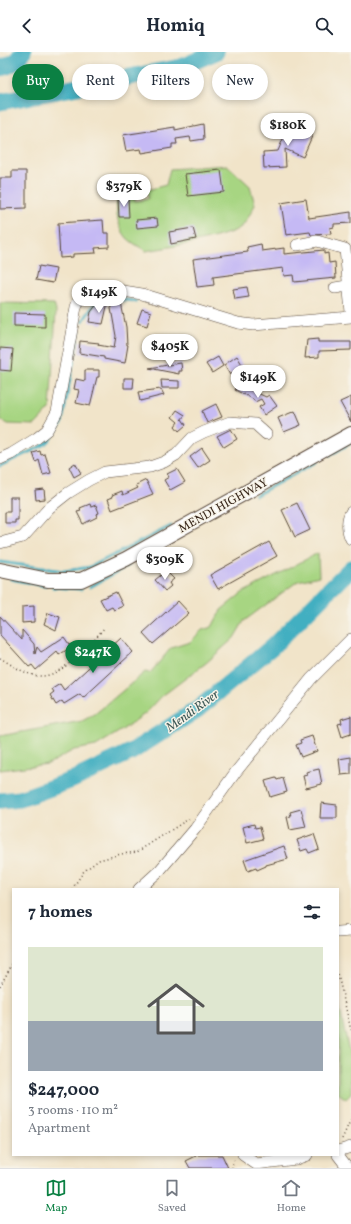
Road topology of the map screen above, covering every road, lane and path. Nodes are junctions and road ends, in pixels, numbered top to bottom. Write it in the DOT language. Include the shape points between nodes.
graph roads {
  1 [pos="298,244"];
  2 [pos="347,286"];
  3 [pos="335,288"];
  4 [pos="351,312"];
  5 [pos="351,317"];
  6 [pos="266,434"];
  7 [pos="351,434"];
  8 [pos="0,459"];
  9 [pos="351,512"];
  10 [pos="351,539"];
  11 [pos="0,543"];
  12 [pos="0,570"];
  13 [pos="105,627"];
  14 [pos="351,639"];
  15 [pos="0,658"];
  16 [pos="193,816"];
  17 [pos="73,888"];
  18 [pos="140,888"];
  19 [pos="351,931"];
  20 [pos="339,932"];
  21 [pos="12,965"];
  22 [pos="339,979"];
  23 [pos="0,986"];
  24 [pos="351,1030"];
  25 [pos="351,1119"];
  26 [pos="351,1147"];
  27 [pos="339,1152"];
  28 [pos="236,1156"];
  29 [pos="244,1156"];
  30 [pos="303,1156"];
  31 [pos="232,1168"];
  32 [pos="348,1168"];
  1 -- 2 [label="street" via="317,241 345,249"];
  2 -- 3 [label="street"];
  2 -- 4 [label="street"];
  5 -- 8 [label="street" via="253,325 238,323 142,294 111,290 94,292 79,299 76,307 57,412 47,430"];
  6 -- 11 [label="street" via="255,424 230,422 192,438 176,455 164,462 150,467 105,472 68,493 49,508 23,537"];
  7 -- 12 [label="main road, MENDI HIGHWAY" via="126,559 81,580 48,580"];
  9 -- 10 [label="street" via="348,516 348,533"];
  13 -- 15 [label="path" via="81,653 51,674 35,675"];
  14 -- 18 [label="street" via="311,679 235,773 195,829 160,870"];
  16 -- 17 [label="path" via="137,852 99,860 84,871"];
  19 -- 20 [label="street"];
  21 -- 23 [label="path"];
  22 -- 24 [label="path"];
  25 -- 27 [label="path" via="343,1134"];
  26 -- 27 [label="street"];
  27 -- 32 [label="street"];
  28 -- 31 [label="path"];
  29 -- 30 [label="street" via="256,1164"];
}
